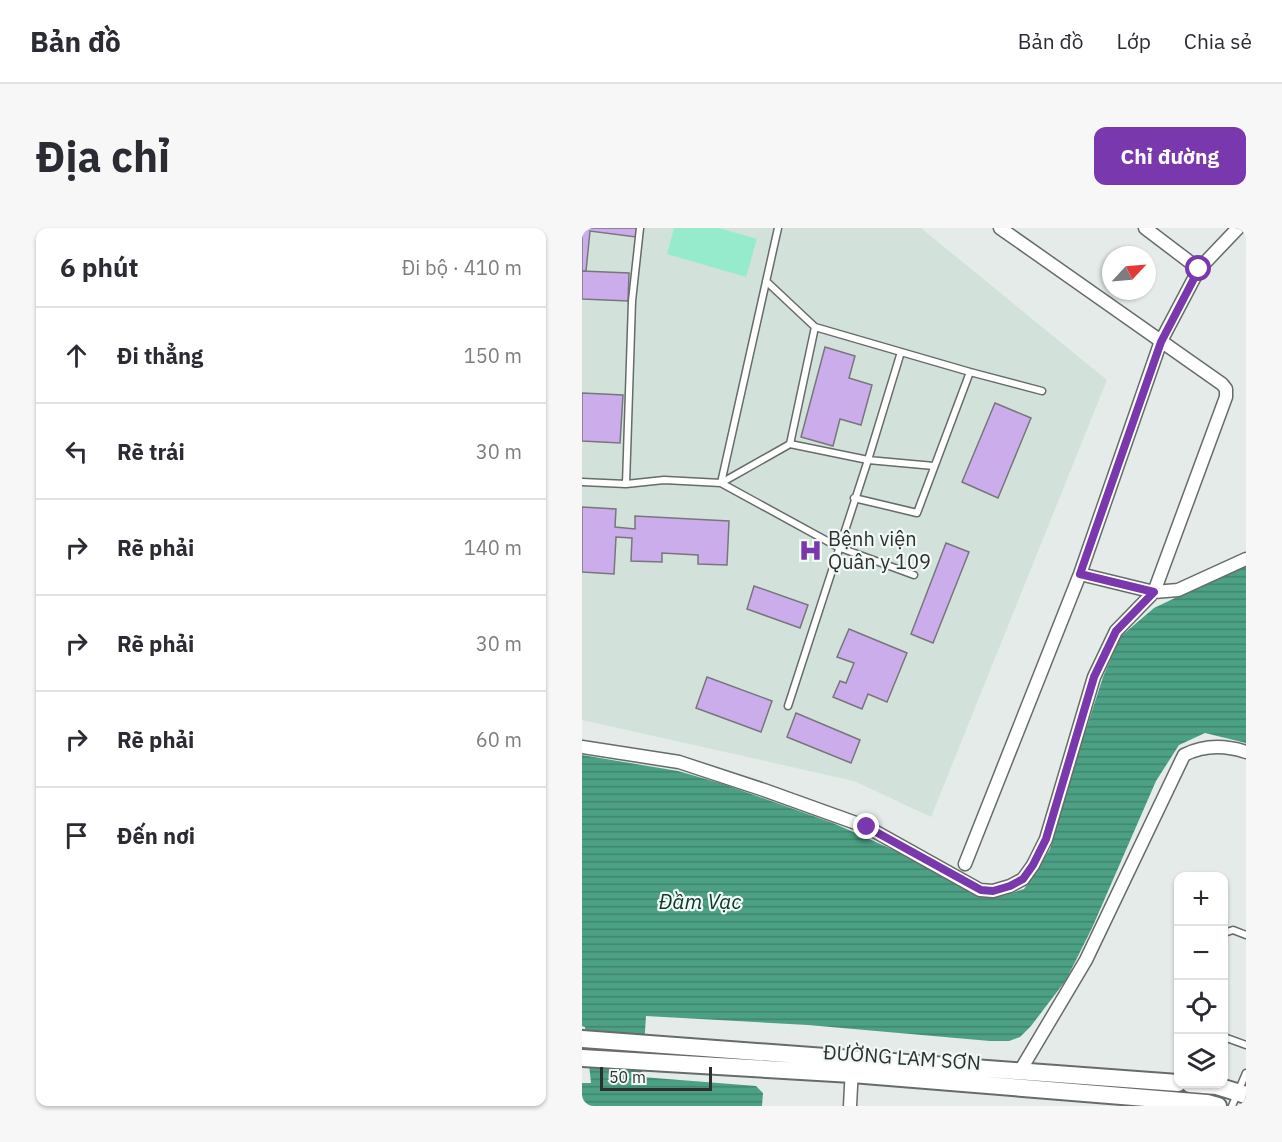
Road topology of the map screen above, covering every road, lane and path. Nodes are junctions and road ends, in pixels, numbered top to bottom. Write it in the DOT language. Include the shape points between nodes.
graph roads {
  1 [pos="640,228"];
  2 [pos="778,228"];
  3 [pos="1000,228"];
  4 [pos="1145,228"];
  5 [pos="1238,228"];
  6 [pos="1199,269"];
  7 [pos="766,281"];
  8 [pos="815,327"];
  9 [pos="1161,342"];
  10 [pos="901,352"];
  11 [pos="970,372"];
  12 [pos="1042,391"];
  13 [pos="790,444"];
  14 [pos="868,460"];
  15 [pos="934,466"];
  16 [pos="582,482"];
  17 [pos="722,483"];
  18 [pos="626,484"];
  19 [pos="854,498"];
  20 [pos="838,548"];
  21 [pos="1246,560"];
  22 [pos="1080,574"];
  23 [pos="914,575"];
  24 [pos="1154,592"];
  25 [pos="788,706"];
  26 [pos="582,747"];
  27 [pos="1246,752"];
  28 [pos="965,864"];
  29 [pos="1228,932"];
  30 [pos="1246,935"];
  31 [pos="1228,1038"];
  32 [pos="582,1039"];
  33 [pos="1246,1045"];
  34 [pos="582,1058"];
  35 [pos="852,1066"];
  36 [pos="1020,1071"];
  37 [pos="1246,1073"];
  38 [pos="1174,1083"];
  39 [pos="1221,1088"];
  40 [pos="1239,1098"];
  41 [pos="850,1106"];
  42 [pos="1218,1106"];
  1 -- 18 [label="lane" via="632,301"];
  2 -- 7 [label="lane"];
  3 -- 9 [label="street"];
  4 -- 6 [label="street"];
  5 -- 6 [label="street"];
  6 -- 9 [label="street"];
  7 -- 8 [label="lane"];
  7 -- 17 [label="lane"];
  8 -- 10 [label="lane"];
  8 -- 13 [label="lane"];
  9 -- 22 [label="street"];
  9 -- 24 [label="street" via="1222,384 1226,397"];
  10 -- 11 [label="lane"];
  10 -- 14 [label="lane"];
  11 -- 12 [label="lane"];
  11 -- 15 [label="lane"];
  13 -- 14 [label="lane"];
  13 -- 17 [label="lane"];
  14 -- 15 [label="lane"];
  14 -- 19 [label="lane"];
  15 -- 19 [label="lane" via="917,513"];
  16 -- 18 [label="lane"];
  17 -- 18 [label="lane" via="664,480"];
  17 -- 20 [label="lane"];
  19 -- 20 [label="lane"];
  20 -- 23 [label="lane"];
  20 -- 25 [label="lane"];
  21 -- 24 [label="street" via="1178,590"];
  22 -- 24 [label="street"];
  22 -- 28 [label="street"];
  24 -- 26 [label="street" via="1116,631 1094,677 1046,839 1033,865 1023,879 993,891 981,890 867,827 764,789 679,762"];
  27 -- 36 [label="street" via="1233,747 1199,747 1184,755 1086,960"];
  29 -- 30 [label="lane"];
  31 -- 33 [label="lane"];
  32 -- 35 [label="main road, ĐƯỜNG LAM SƠN" via="655,1043"];
  34 -- 35 [label="main road, ĐƯỜNG LAM SƠN"];
  35 -- 36 [label="main road, ĐƯỜNG LAM SƠN"];
  35 -- 41 [label="street"];
  35 -- 42 [label="main road, ĐƯỜNG LAM SƠN"];
  36 -- 38 [label="main road, ĐƯỜNG LAM SƠN"];
  37 -- 40 [label="lane"];
  39 -- 40 [label="main road"];
}
